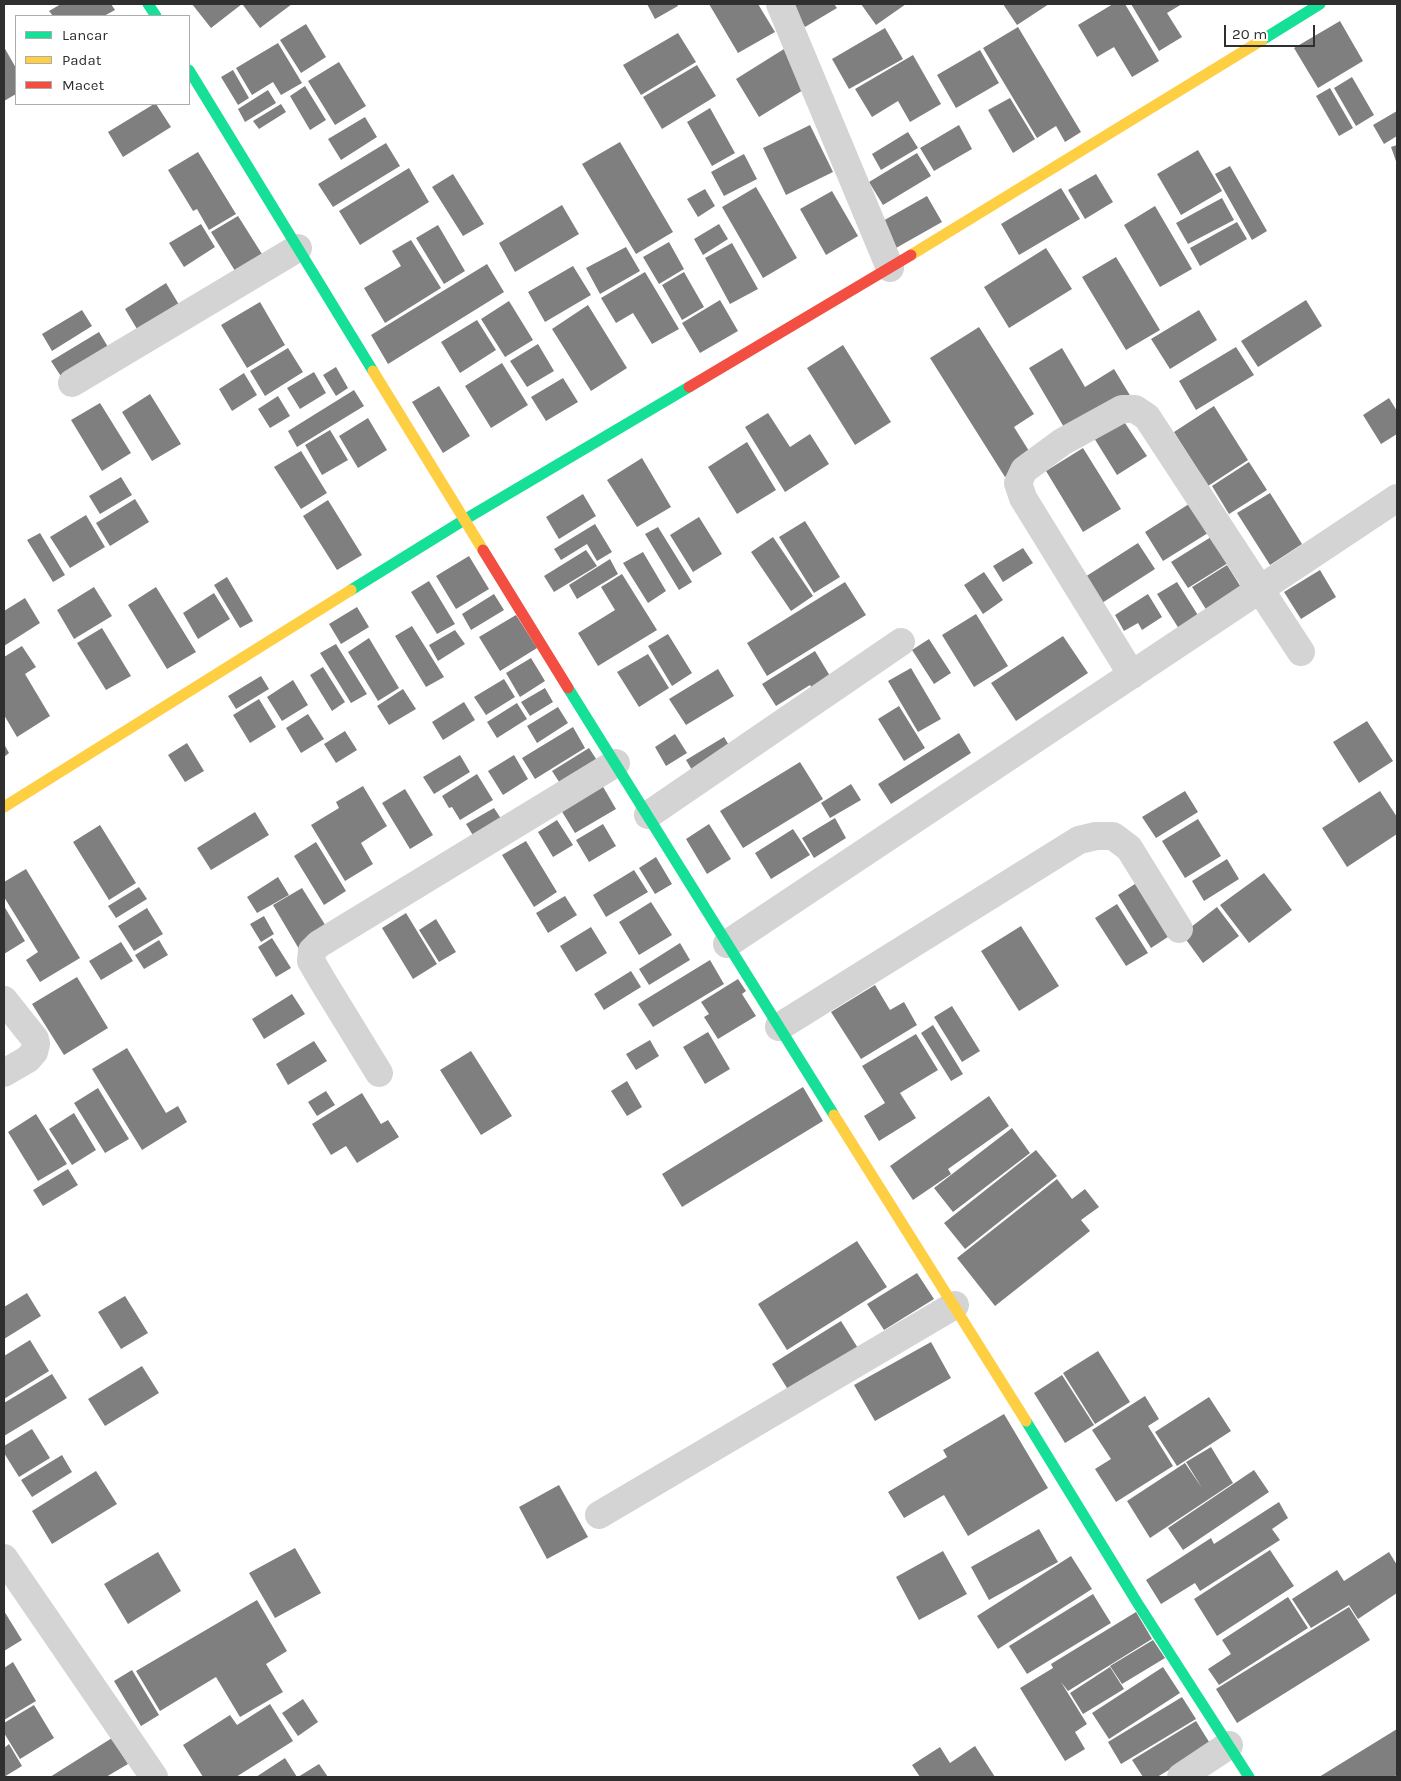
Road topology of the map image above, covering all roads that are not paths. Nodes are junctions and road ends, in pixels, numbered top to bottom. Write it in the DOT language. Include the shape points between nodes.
graph roads {
  1 [pos="148,4"];
  2 [pos="780,4"];
  3 [pos="1320,4"];
  4 [pos="155,15"];
  5 [pos="190,72"];
  6 [pos="298,248"];
  7 [pos="890,268"];
  8 [pos="72,383"];
  9 [pos="1397,498"];
  10 [pos="464,520"];
  11 [pos="1260,588"];
  12 [pos="901,642"];
  13 [pos="1301,652"];
  14 [pos="1132,675"];
  15 [pos="616,763"];
  16 [pos="4,807"];
  17 [pos="648,815"];
  18 [pos="1179,929"];
  19 [pos="727,944"];
  20 [pos="4,1000"];
  21 [pos="779,1026"];
  22 [pos="4,1073"];
  23 [pos="379,1073"];
  24 [pos="954,1305"];
  25 [pos="599,1515"];
  26 [pos="4,1558"];
  27 [pos="1229,1745"];
  28 [pos="154,1777"];
  29 [pos="1181,1777"];
  30 [pos="1249,1777"];
  1 -- 4 [label="street"];
  2 -- 7 [label="street"];
  3 -- 7 [label="street"];
  5 -- 6 [label="street"];
  6 -- 8 [label="street"];
  6 -- 10 [label="street"];
  7 -- 10 [label="street"];
  9 -- 11 [label="street"];
  10 -- 15 [label="street"];
  10 -- 16 [label="street"];
  11 -- 13 [label="street"];
  11 -- 14 [label="street"];
  11 -- 14 [label="street" via="1147,417 1135,409 1122,408 1062,442 1024,470 1018,483 1023,498"];
  12 -- 17 [label="street"];
  14 -- 19 [label="street"];
  15 -- 17 [label="street"];
  15 -- 23 [label="street" via="312,951 311,961"];
  17 -- 19 [label="street"];
  18 -- 21 [label="street" via="1129,848 1113,836 1079,840"];
  19 -- 21 [label="street"];
  20 -- 22 [label="street" via="36,1044 28,1059"];
  21 -- 24 [label="street"];
  24 -- 25 [label="street"];
  24 -- 27 [label="street"];
  26 -- 28 [label="street"];
  27 -- 29 [label="street"];
  27 -- 30 [label="street"];
}
